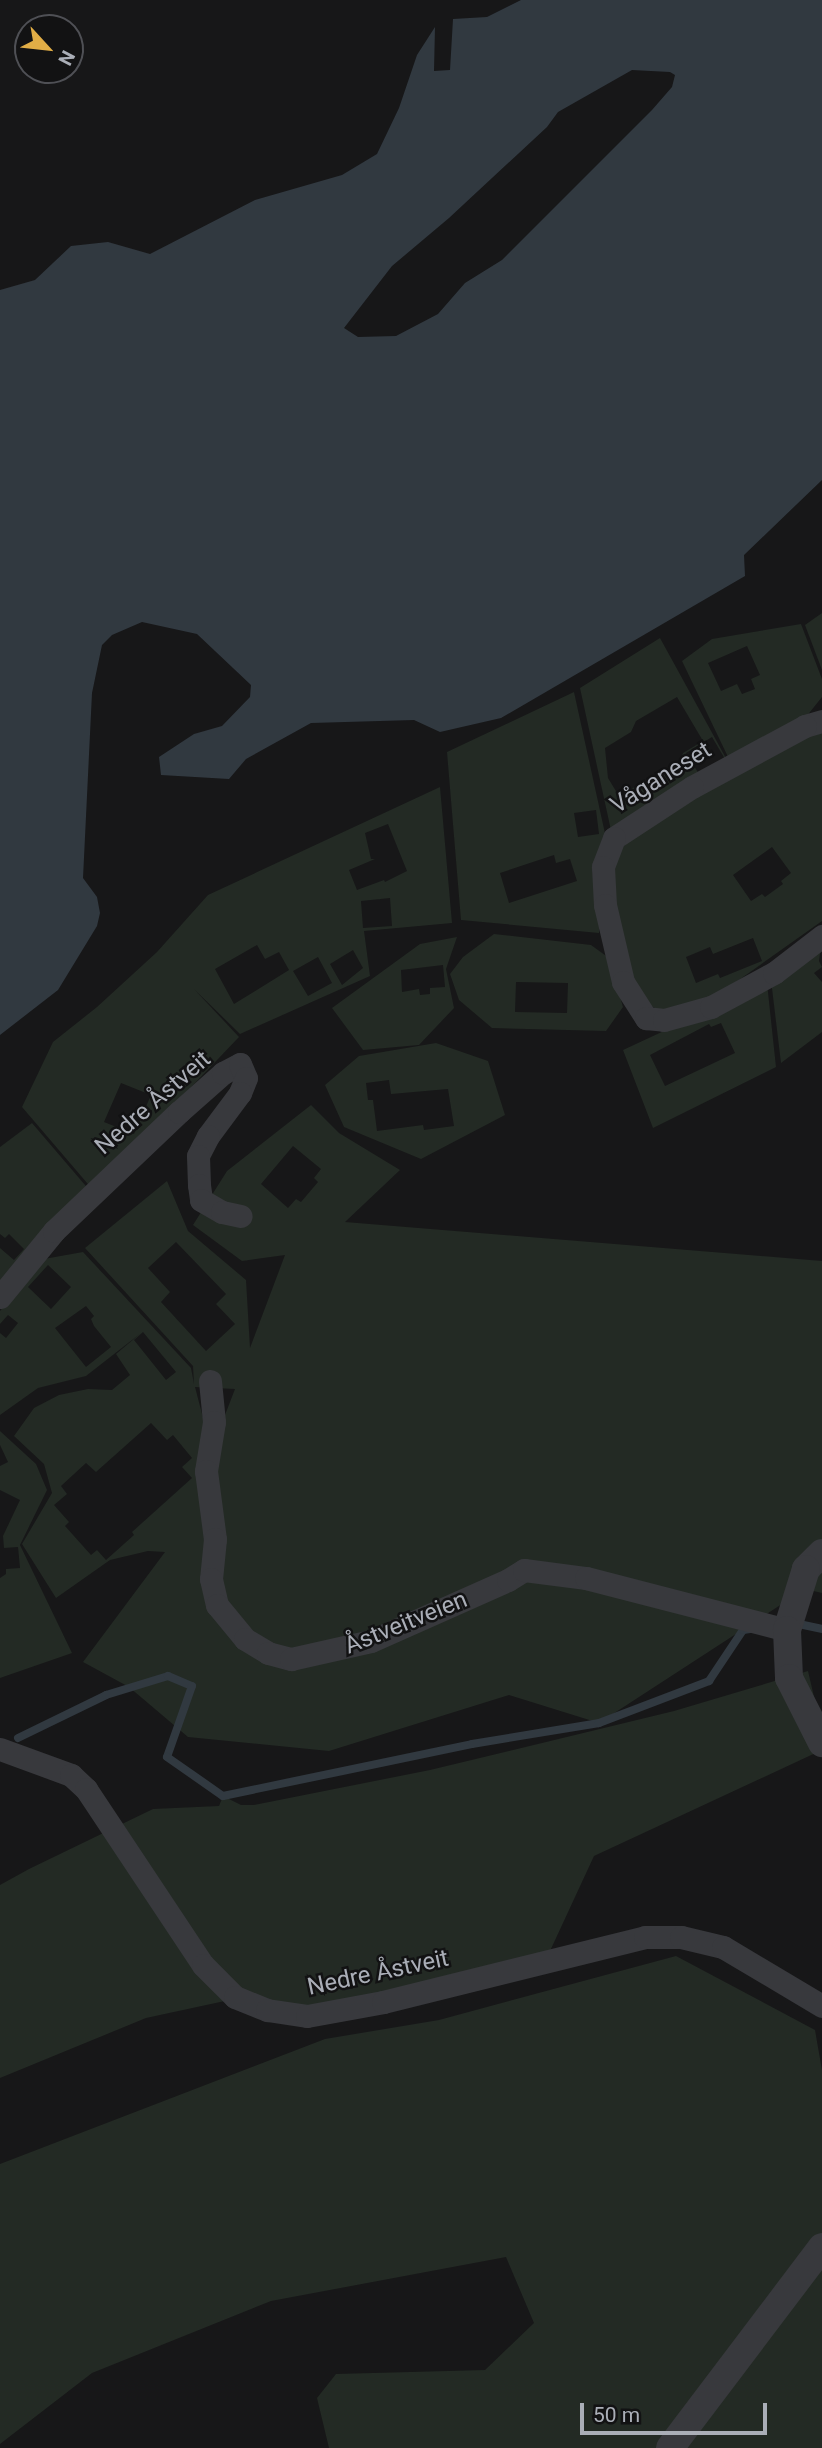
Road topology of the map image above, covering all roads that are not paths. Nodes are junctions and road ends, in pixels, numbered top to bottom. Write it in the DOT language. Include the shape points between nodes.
graph roads {
  1 [pos="822,721"];
  2 [pos="822,936"];
  3 [pos="242,1216"];
  4 [pos="0,1297"];
  5 [pos="210,1381"];
  6 [pos="822,1553"];
  7 [pos="790,1618"];
  8 [pos="822,1743"];
  9 [pos="0,1749"];
  10 [pos="822,2006"];
  11 [pos="822,2247"];
  12 [pos="670,2448"];
  1 -- 2 [label="street, Våganeset" via="703,781 614,838 603,867 605,905 623,982 646,1018 664,1020 711,1007 774,973"];
  3 -- 4 [label="street, Nedre Åstveit" via="222,1212 201,1200 198,1176 198,1156 246,1078 240,1064 223,1073 64,1221"];
  5 -- 7 [label="street, Åstveitveien" via="214,1422 206,1471 215,1539 211,1579 217,1605 245,1639 268,1653 292,1658 371,1641 524,1570 586,1578 759,1620"];
  6 -- 7 [label="street" via="806,1569"];
  7 -- 8 [label="street" via="789,1678"];
  9 -- 10 [label="street, Nedre Åstveit" via="71,1775 86,1789 203,1965 236,1997 268,2010 307,2016 371,2004 645,1937 681,1937 723,1947"];
  11 -- 12 [label="street"];
}
